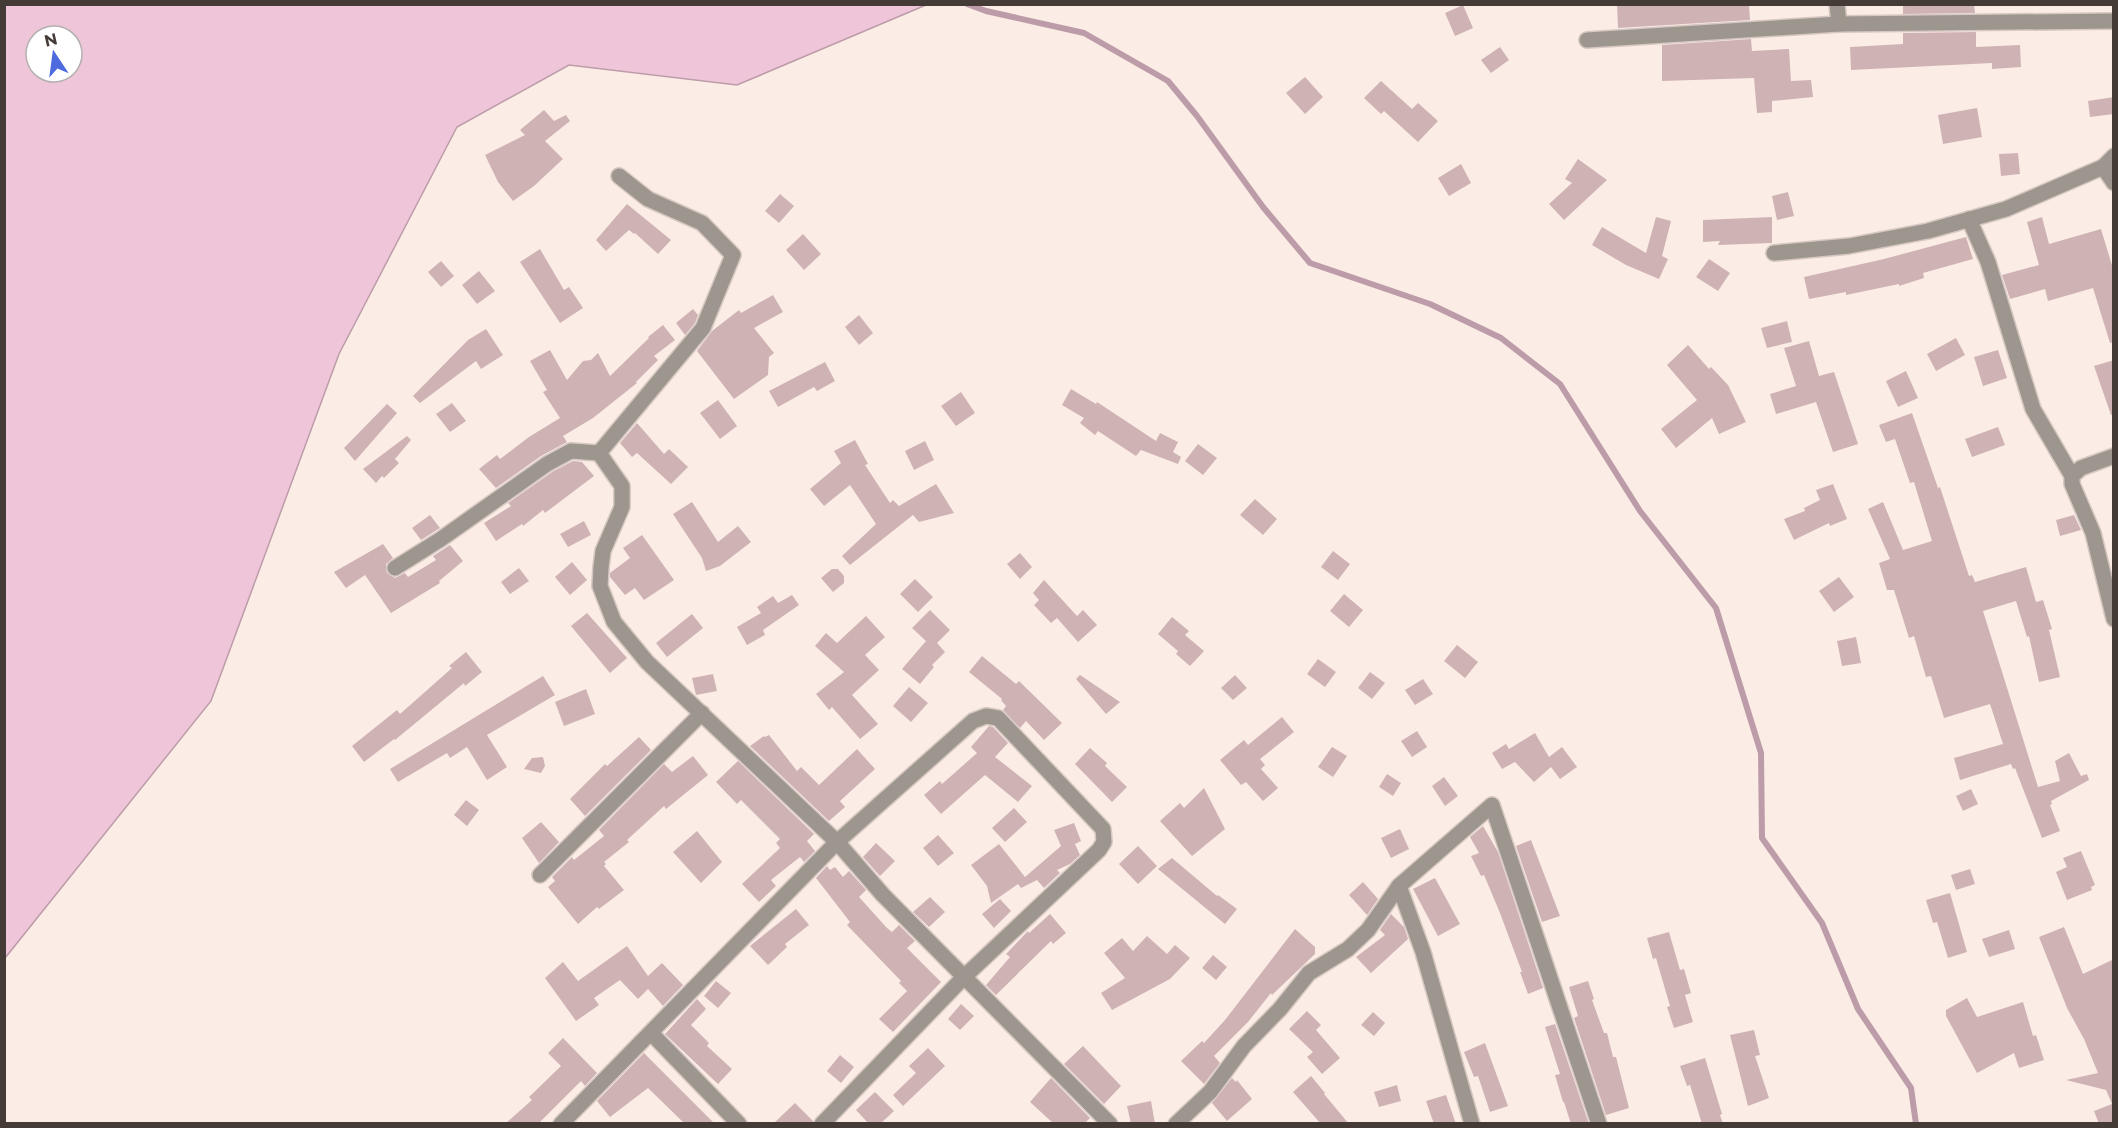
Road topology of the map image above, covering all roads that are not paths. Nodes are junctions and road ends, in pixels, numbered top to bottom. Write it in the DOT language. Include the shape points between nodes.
graph roads {
  1 [pos="1838,4"];
  2 [pos="2114,21"];
  3 [pos="1839,24"];
  4 [pos="1587,40"];
  5 [pos="2108,162"];
  6 [pos="619,176"];
  7 [pos="2114,183"];
  8 [pos="1969,219"];
  9 [pos="1774,252"];
  10 [pos="599,453"];
  11 [pos="2114,456"];
  12 [pos="2072,476"];
  13 [pos="395,568"];
  14 [pos="2114,619"];
  15 [pos="702,713"];
  16 [pos="837,842"];
  17 [pos="540,875"];
  18 [pos="1398,886"];
  19 [pos="964,978"];
  20 [pos="651,1033"];
  21 [pos="561,1124"];
  22 [pos="739,1124"];
  23 [pos="822,1124"];
  24 [pos="1110,1124"];
  25 [pos="1176,1124"];
  26 [pos="1472,1124"];
  27 [pos="1599,1124"];
  1 -- 3 [label="street"];
  2 -- 3 [label="street"];
  3 -- 4 [label="street"];
  5 -- 7 [label="street"];
  5 -- 8 [label="street" via="2006,209"];
  6 -- 10 [label="street" via="648,199 702,223 733,255 703,328"];
  8 -- 9 [label="street" via="1849,246"];
  8 -- 12 [label="street" via="1988,262 2033,409"];
  10 -- 13 [label="street" via="571,451 547,464"];
  10 -- 15 [label="street" via="622,486 622,507 603,551 601,567 600,586 608,610 647,662"];
  11 -- 12 [label="street" via="2081,468"];
  12 -- 14 [label="street" via="2093,533"];
  15 -- 16 [label="street"];
  15 -- 17 [label="street"];
  16 -- 19 [label="street"];
  16 -- 19 [label="street" via="973,721 986,716 998,718 1103,829 1104,842 1099,850"];
  16 -- 20 [label="street"];
  18 -- 25 [label="street" via="1368,930 1348,949 1309,973 1210,1092"];
  18 -- 26 [label="street" via="1423,952"];
  18 -- 27 [label="street" via="1492,805"];
  19 -- 23 [label="street"];
  19 -- 24 [label="street"];
  20 -- 21 [label="street"];
  20 -- 22 [label="street"];
}
